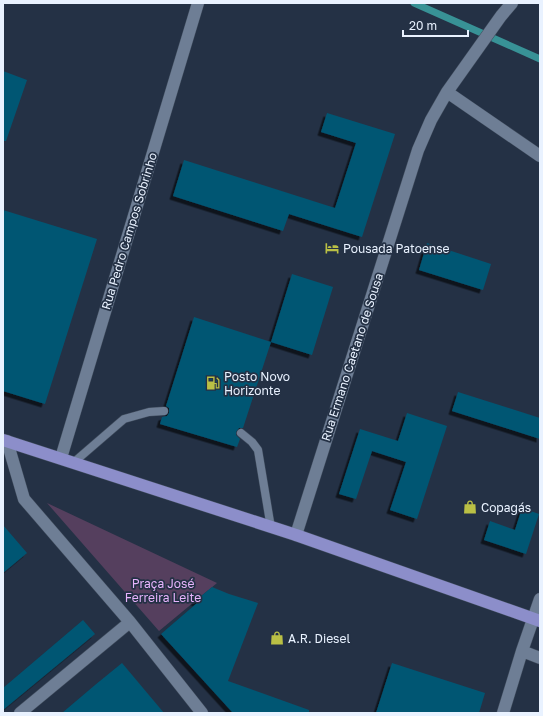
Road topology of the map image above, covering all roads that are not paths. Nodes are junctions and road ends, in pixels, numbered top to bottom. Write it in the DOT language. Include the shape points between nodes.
graph roads {
  1 [pos="198,3"];
  2 [pos="512,3"];
  3 [pos="448,92"];
  4 [pos="540,156"];
  5 [pos="164,411"];
  6 [pos="242,433"];
  7 [pos="5,440"];
  8 [pos="61,458"];
  9 [pos="73,463"];
  10 [pos="271,528"];
  11 [pos="296,536"];
  12 [pos="540,599"];
  13 [pos="537,620"];
  14 [pos="130,622"];
  15 [pos="522,651"];
  16 [pos="540,658"];
  17 [pos="20,713"];
  18 [pos="202,713"];
  19 [pos="503,713"];
  1 -- 8 [label="street, Rua Pedro Campos Sobrinho"];
  2 -- 3 [label="street, Rua Ermano Caetano de Sousa"];
  3 -- 4 [label="street"];
  3 -- 11 [label="street, Rua Ermano Caetano de Sousa" via="430,120 418,150"];
  5 -- 9 [label="lane" via="124,419"];
  6 -- 10 [label="lane" via="258,450"];
  7 -- 8 [label="main road"];
  7 -- 14 [label="street" via="24,499"];
  8 -- 9 [label="main road"];
  9 -- 10 [label="main road"];
  10 -- 11 [label="main road"];
  11 -- 13 [label="main road"];
  12 -- 13 [label="street"];
  13 -- 15 [label="street"];
  14 -- 17 [label="street"];
  14 -- 18 [label="street"];
  15 -- 16 [label="street"];
  15 -- 19 [label="street"];
}
